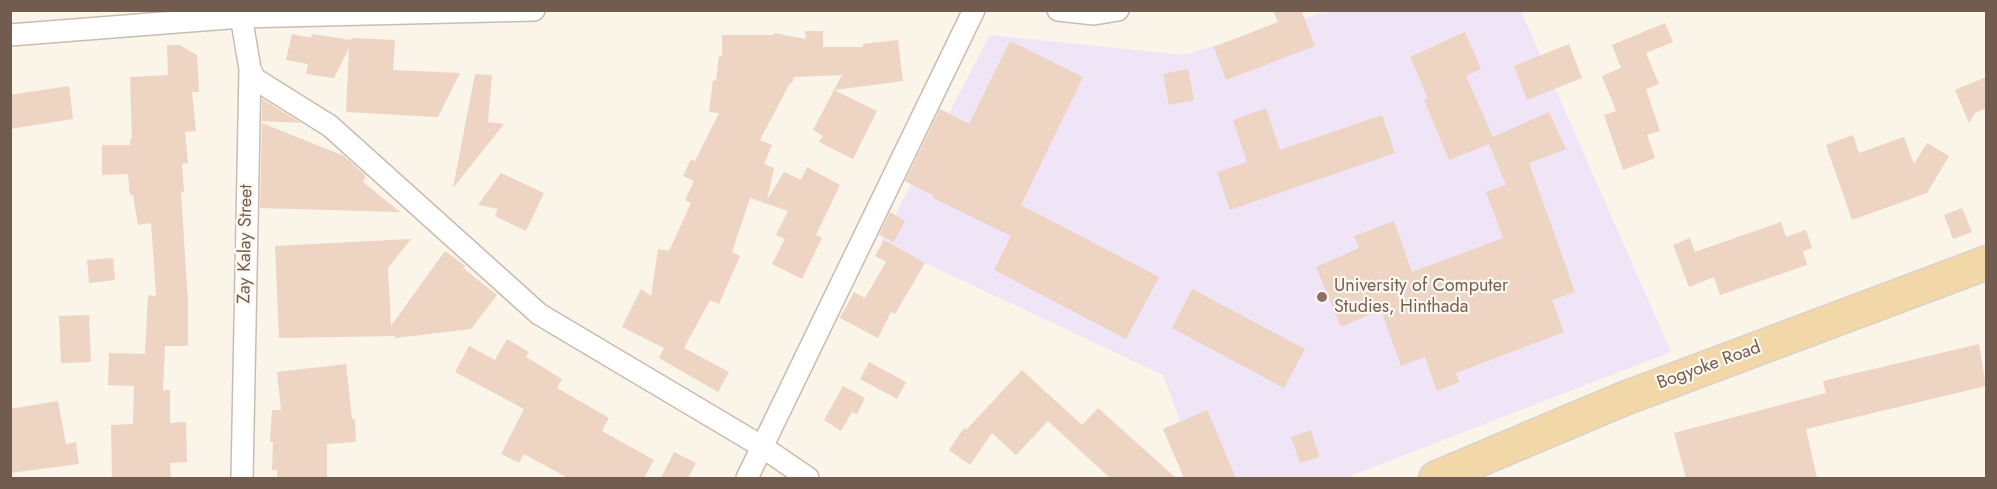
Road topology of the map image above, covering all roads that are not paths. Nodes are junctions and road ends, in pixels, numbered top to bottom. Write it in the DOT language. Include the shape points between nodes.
graph roads {
  1 [pos="534,10"];
  2 [pos="974,10"];
  3 [pos="1058,10"];
  4 [pos="1118,10"];
  5 [pos="240,14"];
  6 [pos="10,35"];
  7 [pos="250,69"];
  8 [pos="1986,263"];
  9 [pos="761,446"];
  10 [pos="242,478"];
  11 [pos="747,478"];
  12 [pos="807,478"];
  13 [pos="1436,478"];
  1 -- 5 [label="street"];
  2 -- 9 [label="street"];
  3 -- 4 [label="street" via="1094,14"];
  5 -- 6 [label="street"];
  5 -- 7 [label="street, Zay Kalay Street"];
  7 -- 9 [label="street" via="255,79 330,126 539,314"];
  7 -- 10 [label="street, Zay Kalay Street"];
  8 -- 13 [label="main road, Bogyoke Road" via="1623,399"];
  9 -- 11 [label="street"];
  9 -- 12 [label="street"];
}
